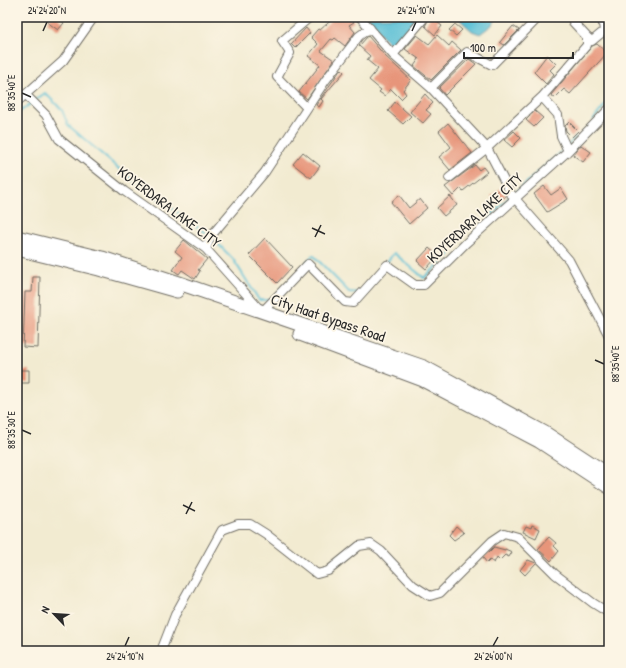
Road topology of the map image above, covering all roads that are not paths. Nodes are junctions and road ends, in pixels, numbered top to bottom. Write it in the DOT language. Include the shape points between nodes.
graph roads {
  1 [pos="94,17"];
  2 [pos="310,17"];
  3 [pos="360,17"];
  4 [pos="425,17"];
  5 [pos="539,17"];
  6 [pos="576,17"];
  7 [pos="607,17"];
  8 [pos="370,28"];
  9 [pos="607,33"];
  10 [pos="587,37"];
  11 [pos="393,55"];
  12 [pos="431,88"];
  13 [pos="26,94"];
  14 [pos="542,97"];
  15 [pos="17,102"];
  16 [pos="308,108"];
  17 [pos="609,109"];
  18 [pos="487,148"];
  19 [pos="568,151"];
  20 [pos="449,178"];
  21 [pos="514,197"];
  22 [pos="17,236"];
  23 [pos="17,249"];
  24 [pos="206,249"];
  25 [pos="262,312"];
  26 [pos="609,336"];
  27 [pos="609,475"];
  28 [pos="609,487"];
  29 [pos="609,614"];
  30 [pos="161,651"];
  1 -- 13 [label="street" via="63,61"];
  2 -- 16 [label="street" via="282,41 290,53 277,78"];
  3 -- 8 [label="street"];
  4 -- 11 [label="street"];
  5 -- 12 [label="street" via="492,65 467,52"];
  6 -- 10 [label="street" via="573,22"];
  7 -- 9 [label="street" via="603,24"];
  8 -- 11 [label="street"];
  8 -- 16 [label="street" via="359,36"];
  9 -- 10 [label="street" via="592,41"];
  10 -- 14 [label="street" via="587,45"];
  11 -- 12 [label="street"];
  12 -- 18 [label="street"];
  13 -- 15 [label="street"];
  13 -- 24 [label="street, KOYERDARA LAKE CITY" via="46,115 59,139 124,191"];
  14 -- 18 [label="street"];
  14 -- 19 [label="street" via="558,114 561,136"];
  16 -- 24 [label="street" via="265,172 211,236"];
  17 -- 19 [label="street, KOYERDARA LAKE CITY"];
  18 -- 20 [label="street"];
  18 -- 21 [label="street"];
  19 -- 21 [label="street, KOYERDARA LAKE CITY"];
  21 -- 25 [label="street, KOYERDARA LAKE CITY" via="424,285 415,285 387,265 352,303 345,302 308,264"];
  21 -- 26 [label="street" via="569,260"];
  22 -- 25 [label="main road, City Haat Bypass Road" via="102,258"];
  23 -- 28 [label="main road, City Haat Bypass Road" via="99,268 176,291 423,380 539,441"];
  24 -- 25 [label="street, KOYERDARA LAKE CITY"];
  25 -- 27 [label="main road, City Haat Bypass Road" via="424,368 545,433"];
  29 -- 30 [label="street" via="555,574 518,537 504,533 440,593 430,596 413,585 371,544 359,546 328,571 317,574 266,534 250,524 238,524 222,530 175,614"];
}
